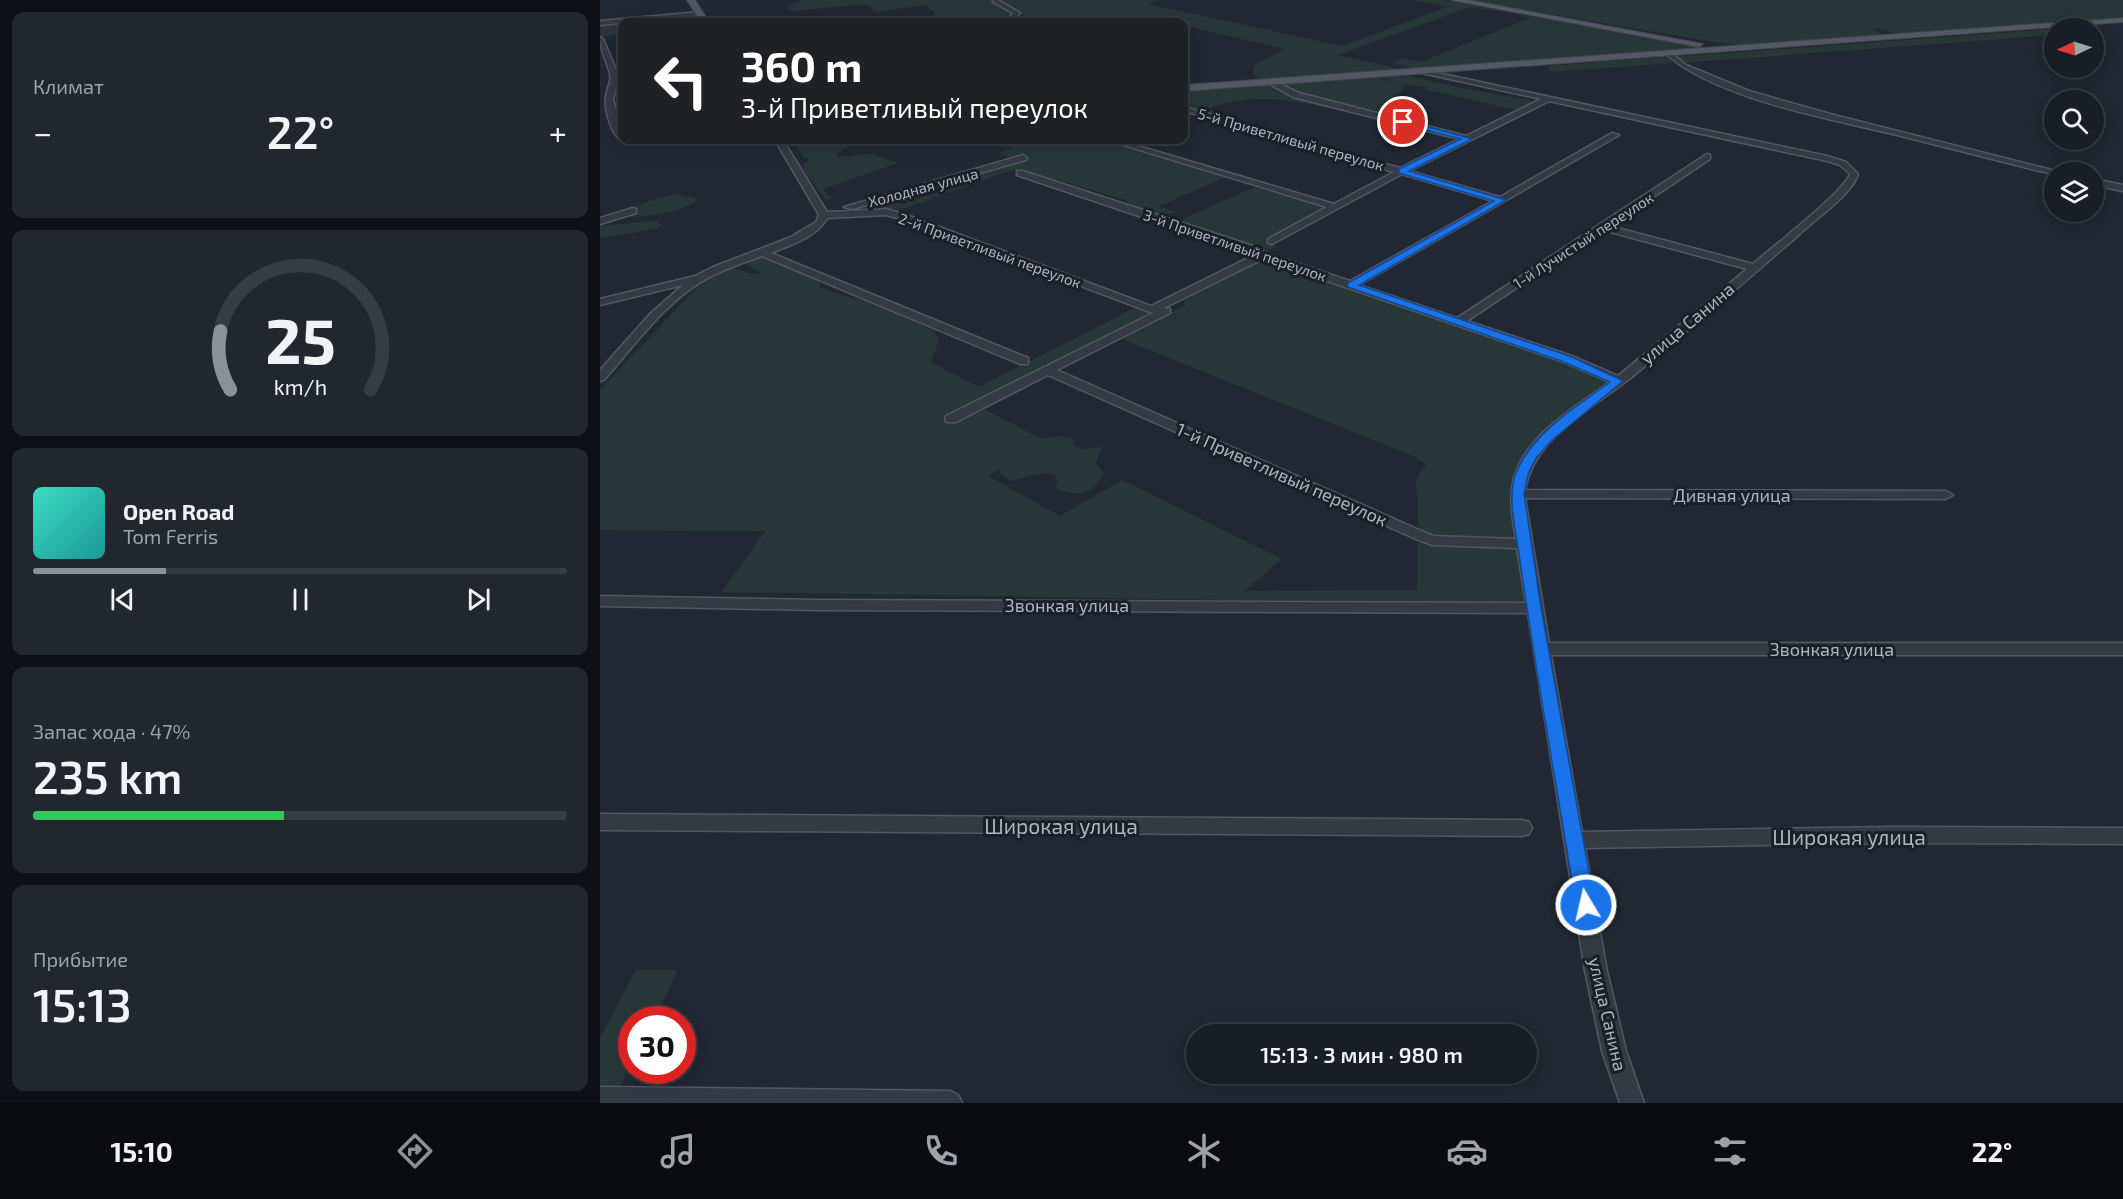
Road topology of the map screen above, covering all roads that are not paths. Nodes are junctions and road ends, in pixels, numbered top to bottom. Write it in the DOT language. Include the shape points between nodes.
graph roads {
  1 [pos="691,0"];
  2 [pos="998,0"];
  3 [pos="1455,0"];
  4 [pos="700,14"];
  5 [pos="656,18"];
  6 [pos="702,18"];
  7 [pos="1013,18"];
  8 [pos="2123,20"];
  9 [pos="618,21"];
  10 [pos="600,23"];
  11 [pos="600,39"];
  12 [pos="1728,49"];
  13 [pos="1668,53"];
  14 [pos="1422,71"];
  15 [pos="1270,82"];
  16 [pos="1188,88"];
  17 [pos="605,97"];
  18 [pos="1547,99"];
  19 [pos="1188,110"];
  20 [pos="618,128"];
  21 [pos="1615,135"];
  22 [pos="1468,139"];
  23 [pos="781,144"];
  24 [pos="1124,144"];
  25 [pos="1707,157"];
  26 [pos="1023,158"];
  27 [pos="2044,169"];
  28 [pos="1402,171"];
  29 [pos="1020,173"];
  30 [pos="2104,184"];
  31 [pos="2123,188"];
  32 [pos="1501,200"];
  33 [pos="1336,207"];
  34 [pos="633,211"];
  35 [pos="823,213"];
  36 [pos="600,221"];
  37 [pos="1603,227"];
  38 [pos="1272,241"];
  39 [pos="761,252"];
  40 [pos="1262,255"];
  41 [pos="1753,267"];
  42 [pos="703,276"];
  43 [pos="1352,285"];
  44 [pos="687,286"];
  45 [pos="600,302"];
  46 [pos="1177,306"];
  47 [pos="600,312"];
  48 [pos="1458,322"];
  49 [pos="1024,361"];
  50 [pos="1047,370"];
  51 [pos="600,377"];
  52 [pos="1618,381"];
  53 [pos="951,419"];
  54 [pos="1518,494"];
  55 [pos="1946,495"];
  56 [pos="1524,544"];
  57 [pos="600,601"];
  58 [pos="1534,608"];
  59 [pos="1542,649"];
  60 [pos="2123,649"];
  61 [pos="600,822"];
  62 [pos="1522,828"];
  63 [pos="2123,836"];
  64 [pos="1575,840"];
  65 [pos="600,1099"];
  66 [pos="950,1103"];
  67 [pos="1632,1103"];
  1 -- 4 [label="main road"];
  2 -- 7 [label="street" via="996,3 1017,13"];
  3 -- 12 [label="main road"];
  4 -- 5 [label="street"];
  4 -- 6 [label="main road"];
  8 -- 12 [label="main road"];
  9 -- 10 [label="street"];
  11 -- 17 [label="street" via="615,77"];
  12 -- 13 [label="main road"];
  13 -- 14 [label="main road"];
  13 -- 27 [label="street" via="1683,66 1741,92"];
  14 -- 15 [label="main road"];
  14 -- 18 [label="street"];
  15 -- 16 [label="main road"];
  15 -- 22 [label="street" via="1296,95"];
  17 -- 20 [label="street"];
  18 -- 22 [label="street"];
  18 -- 41 [label="street, улица Санина" via="1833,160 1851,168 1852,181"];
  19 -- 28 [label="street, 5-й Приветливый переулок"];
  21 -- 32 [label="street"];
  22 -- 28 [label="street"];
  23 -- 35 [label="street"];
  24 -- 33 [label="street"];
  25 -- 37 [label="street, 1-й Лучистый переулок"];
  26 -- 35 [label="street, Холодная улица"];
  28 -- 32 [label="street, 5-й Приветливый переулок"];
  28 -- 33 [label="street"];
  29 -- 40 [label="street, 3-й Приветливый переулок"];
  30 -- 31 [label="street"];
  32 -- 43 [label="street"];
  33 -- 38 [label="street"];
  34 -- 36 [label="street"];
  35 -- 39 [label="street" via="820,225 813,231"];
  35 -- 40 [label="street, 2-й Приветливый переулок" via="886,212 904,217 1152,310"];
  37 -- 41 [label="street"];
  37 -- 48 [label="street, 1-й Лучистый переулок"];
  39 -- 42 [label="street"];
  39 -- 49 [label="street"];
  40 -- 43 [label="street, 3-й Приветливый переулок"];
  41 -- 52 [label="street, улица Санина"];
  42 -- 44 [label="street"];
  42 -- 45 [label="street"];
  43 -- 48 [label="street, 3-й Приветливый переулок"];
  44 -- 47 [label="street"];
  44 -- 51 [label="street"];
  46 -- 50 [label="street"];
  48 -- 52 [label="street, 3-й Приветливый переулок" via="1568,359"];
  50 -- 53 [label="street"];
  50 -- 56 [label="street, 1-й Приветливый переулок" via="1421,536 1432,540"];
  52 -- 54 [label="street, улица Санина" via="1579,410 1530,457 1521,474"];
  54 -- 55 [label="street, Дивная улица"];
  54 -- 56 [label="street, улица Санина"];
  56 -- 58 [label="street, улица Санина"];
  57 -- 58 [label="street, Звонкая улица"];
  58 -- 59 [label="street, улица Санина"];
  59 -- 60 [label="street, Звонкая улица"];
  59 -- 64 [label="street, улица Санина"];
  61 -- 62 [label="street, Широкая улица"];
  63 -- 64 [label="street, Широкая улица"];
  64 -- 67 [label="street, улица Санина" via="1596,971 1614,1051"];
  65 -- 66 [label="street"];
}
